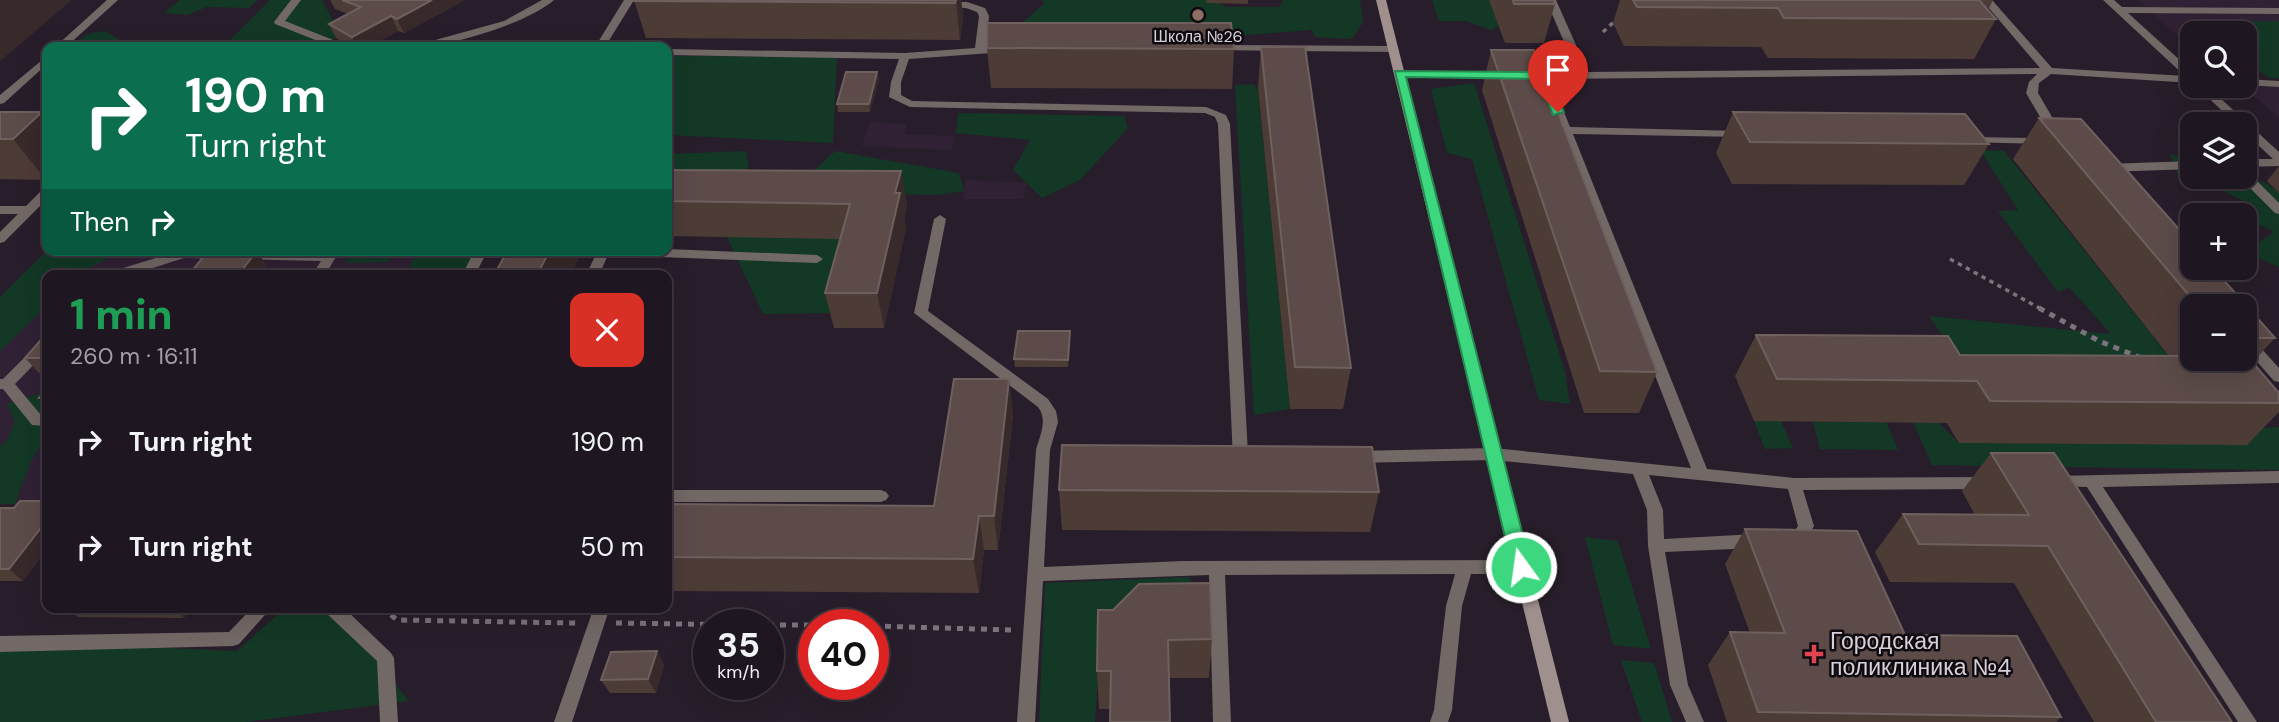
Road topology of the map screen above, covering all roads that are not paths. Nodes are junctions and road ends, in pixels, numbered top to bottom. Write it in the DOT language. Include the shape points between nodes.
graph roads {
  1 [pos="113,0"];
  2 [pos="296,0"];
  3 [pos="549,0"];
  4 [pos="629,0"];
  5 [pos="1381,0"];
  6 [pos="1551,0"];
  7 [pos="1987,0"];
  8 [pos="2108,0"];
  9 [pos="967,3"];
  10 [pos="928,5"];
  11 [pos="622,10"];
  12 [pos="642,10"];
  13 [pos="2119,10"];
  14 [pos="2279,11"];
  15 [pos="66,42"];
  16 [pos="329,42"];
  17 [pos="434,42"];
  18 [pos="603,42"];
  19 [pos="1202,48"];
  20 [pos="1022,49"];
  21 [pos="1393,49"];
  22 [pos="980,50"];
  23 [pos="672,52"];
  24 [pos="905,56"];
  25 [pos="42,63"];
  26 [pos="2180,67"];
  27 [pos="2049,71"];
  28 [pos="1399,74"];
  29 [pos="1544,76"];
  30 [pos="1584,76"];
  31 [pos="2180,78"];
  32 [pos="2257,83"];
  33 [pos="2279,84"];
  34 [pos="2214,98"];
  35 [pos="0,101"];
  36 [pos="2229,112"];
  37 [pos="1565,131"];
  38 [pos="1754,135"];
  39 [pos="1957,139"];
  40 [pos="2257,139"];
  41 [pos="2279,160"];
  42 [pos="2257,162"];
  43 [pos="2180,166"];
  44 [pos="2103,178"];
  45 [pos="2257,188"];
  46 [pos="42,197"];
  47 [pos="0,210"];
  48 [pos="29,210"];
  49 [pos="2279,210"];
  50 [pos="940,219"];
  51 [pos="0,239"];
  52 [pos="672,254"];
  53 [pos="177,256"];
  54 [pos="281,256"];
  55 [pos="817,259"];
  56 [pos="131,270"];
  57 [pos="321,270"];
  58 [pos="42,348"];
  59 [pos="2257,352"];
  60 [pos="2279,377"];
  61 [pos="3,384"];
  62 [pos="42,421"];
  63 [pos="1493,454"];
  64 [pos="1339,457"];
  65 [pos="1242,459"];
  66 [pos="1639,470"];
  67 [pos="1702,476"];
  68 [pos="2279,477"];
  69 [pos="2038,482"];
  70 [pos="2092,482"];
  71 [pos="1997,483"];
  72 [pos="1794,484"];
  73 [pos="672,496"];
  74 [pos="881,496"];
  75 [pos="1656,546"];
  76 [pos="1521,567"];
  77 [pos="1217,568"];
  78 [pos="1465,568"];
  79 [pos="1035,574"];
  80 [pos="258,613"];
  81 [pos="337,613"];
  82 [pos="599,615"];
  83 [pos="0,644"];
  84 [pos="390,722"];
  85 [pos="563,722"];
  86 [pos="1026,722"];
  87 [pos="1222,722"];
  88 [pos="1439,722"];
  89 [pos="1560,722"];
  90 [pos="1695,722"];
  91 [pos="2248,722"];
  1 -- 15 [label="street"];
  2 -- 16 [label="street" via="279,22"];
  3 -- 17 [label="street" via="508,23"];
  4 -- 11 [label="street"];
  5 -- 21 [label="street"];
  6 -- 30 [label="street"];
  7 -- 27 [label="street"];
  8 -- 13 [label="street"];
  9 -- 10 [label="street"];
  9 -- 22 [label="street" via="984,16"];
  11 -- 12 [label="street"];
  11 -- 18 [label="street"];
  13 -- 14 [label="street"];
  13 -- 26 [label="street"];
  19 -- 21 [label="street"];
  20 -- 22 [label="street"];
  21 -- 28 [label="street"];
  22 -- 24 [label="street"];
  23 -- 24 [label="street"];
  24 -- 65 [label="street" via="895,97 910,104 1206,110 1220,115"];
  25 -- 35 [label="street"];
  27 -- 30 [label="street"];
  27 -- 31 [label="street"];
  27 -- 39 [label="street" via="2034,82 2032,93 2061,141"];
  28 -- 29 [label="street"];
  28 -- 63 [label="street"];
  29 -- 30 [label="street"];
  29 -- 37 [label="street"];
  32 -- 33 [label="street"];
  34 -- 36 [label="street"];
  37 -- 38 [label="street"];
  37 -- 67 [label="street"];
  40 -- 41 [label="street"];
  41 -- 42 [label="street"];
  43 -- 44 [label="street" via="2094,169"];
  45 -- 49 [label="street"];
  46 -- 48 [label="street"];
  47 -- 48 [label="street"];
  48 -- 51 [label="street"];
  50 -- 79 [label="street" via="921,313 1049,411"];
  52 -- 55 [label="street"];
  53 -- 56 [label="street"];
  54 -- 57 [label="street" via="330,257"];
  58 -- 61 [label="street"];
  59 -- 60 [label="street"];
  61 -- 62 [label="street"];
  63 -- 64 [label="street"];
  63 -- 66 [label="street"];
  63 -- 76 [label="street"];
  66 -- 67 [label="street"];
  66 -- 75 [label="street" via="1655,510"];
  67 -- 72 [label="street"];
  68 -- 70 [label="street"];
  69 -- 70 [label="street"];
  70 -- 91 [label="street"];
  71 -- 72 [label="street"];
  72 -- 75 [label="street" via="1806,526 1799,539"];
  73 -- 74 [label="street"];
  75 -- 90 [label="street" via="1679,685"];
  76 -- 78 [label="street"];
  76 -- 89 [label="street"];
  77 -- 78 [label="street"];
  77 -- 79 [label="street"];
  77 -- 87 [label="street"];
  78 -- 88 [label="street" via="1454,606"];
  79 -- 86 [label="street"];
  80 -- 83 [label="street" via="233,639"];
  81 -- 84 [label="street" via="385,658"];
  82 -- 85 [label="street"];
}
